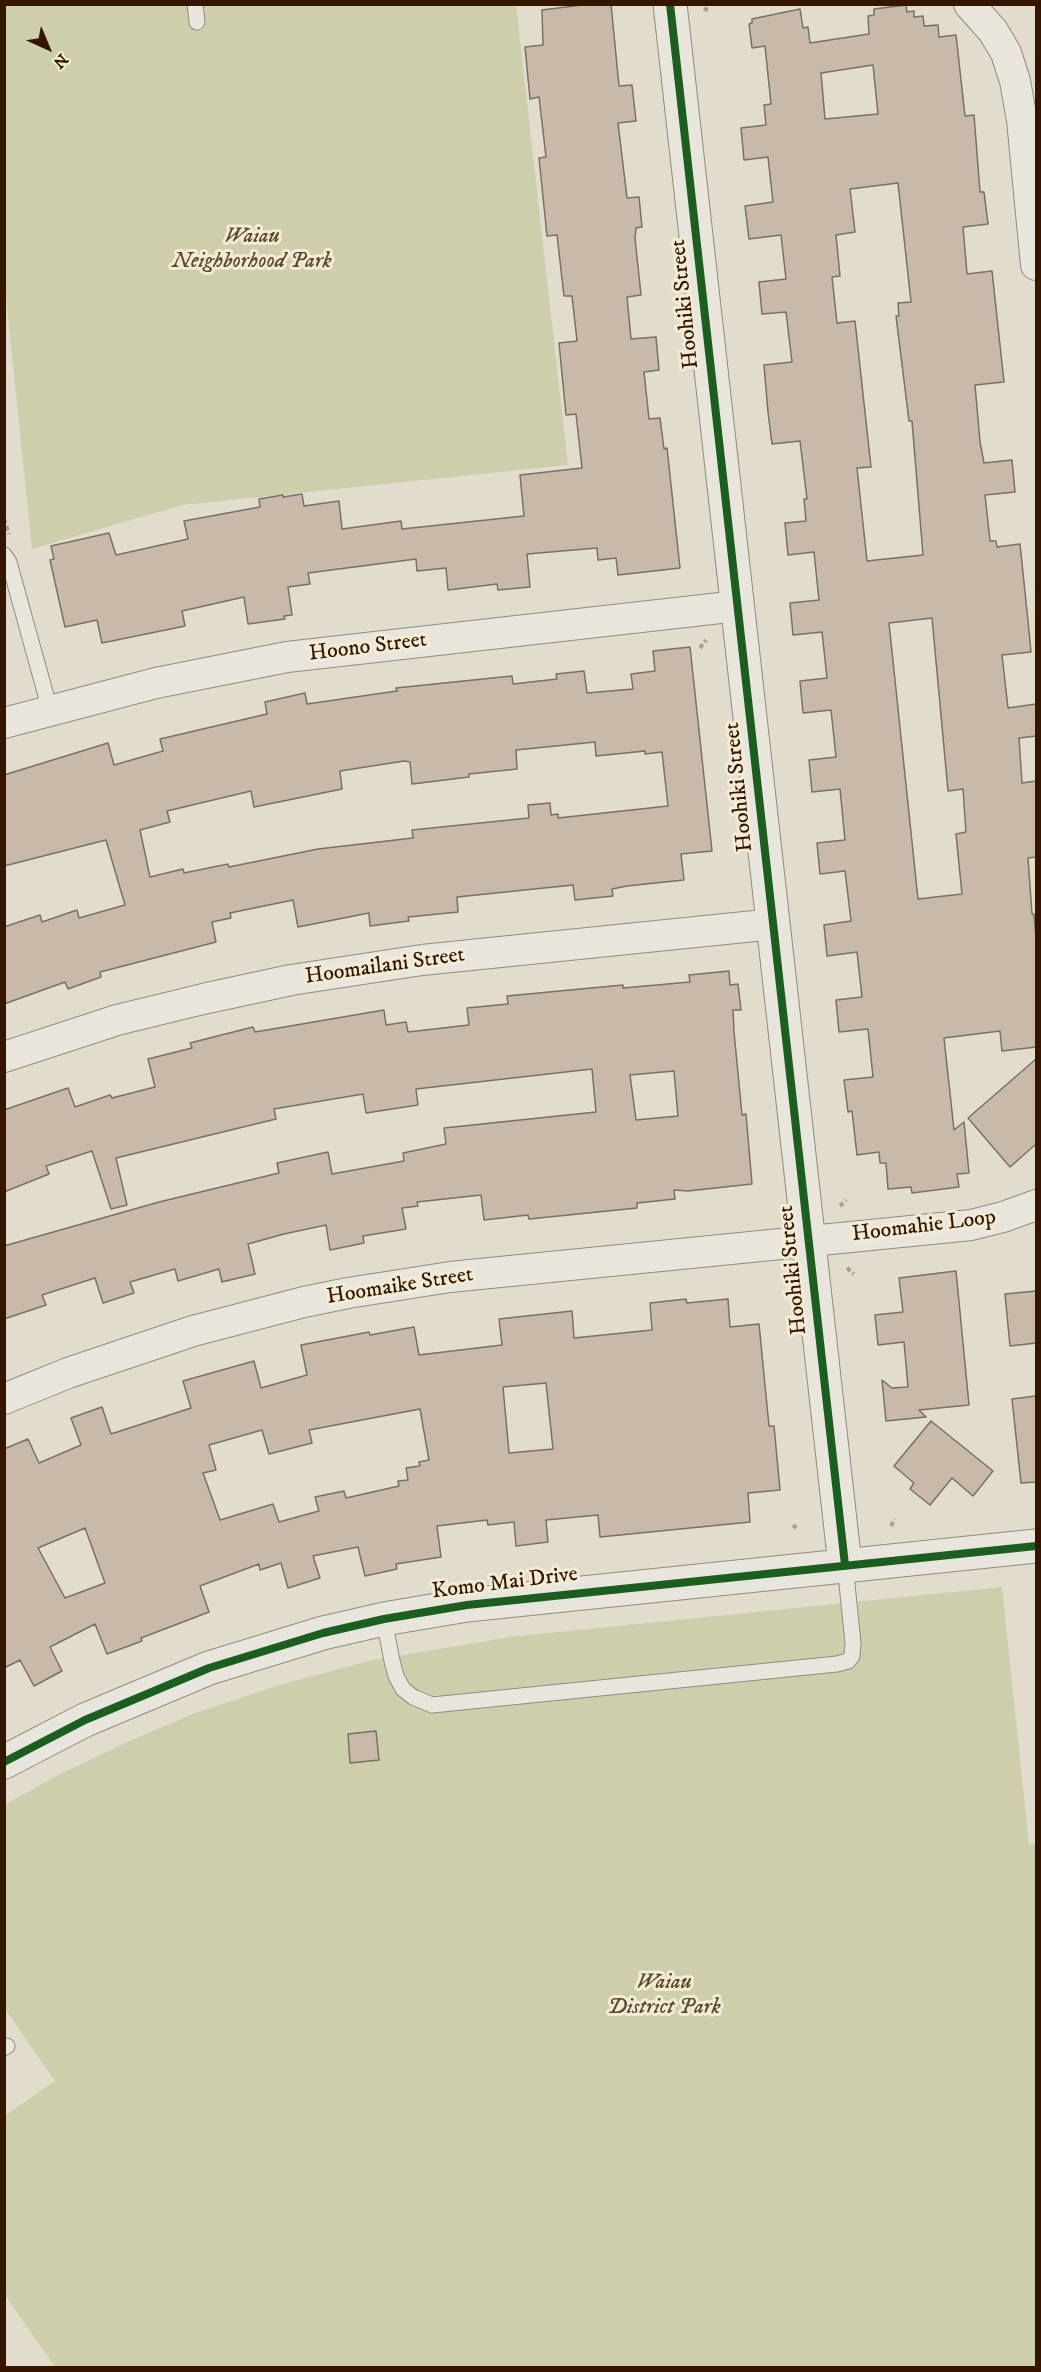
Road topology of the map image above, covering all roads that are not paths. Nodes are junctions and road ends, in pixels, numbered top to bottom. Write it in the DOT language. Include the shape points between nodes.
graph roads {
  1 [pos="195,4"];
  2 [pos="670,4"];
  3 [pos="969,4"];
  4 [pos="197,22"];
  5 [pos="1036,265"];
  6 [pos="4,555"];
  7 [pos="738,606"];
  8 [pos="50,710"];
  9 [pos="4,723"];
  10 [pos="774,924"];
  11 [pos="4,1057"];
  12 [pos="1036,1205"];
  13 [pos="809,1241"];
  14 [pos="4,1399"];
  15 [pos="1036,1546"];
  16 [pos="845,1566"];
  17 [pos="384,1619"];
  18 [pos="4,1762"];
  1 -- 4 [label="lane"];
  2 -- 7 [label="street, Hoohiki Street"];
  3 -- 5 [label="street" via="993,31 1006,53 1015,81"];
  6 -- 8 [label="lane"];
  7 -- 8 [label="street, Hoono Street" via="287,657 156,683"];
  7 -- 10 [label="street, Hoohiki Street"];
  8 -- 9 [label="street, Hoono Street"];
  10 -- 11 [label="street, Hoomailani Street" via="422,960 291,980 117,1020"];
  10 -- 13 [label="street, Hoohiki Street"];
  12 -- 13 [label="street, Hoomahie Loop" via="971,1225"];
  13 -- 14 [label="street, Hoomaike Street" via="450,1277 337,1296 193,1331"];
  13 -- 16 [label="street, Hoohiki Street"];
  15 -- 16 [label="street, Komo Mai Drive"];
  16 -- 17 [label="street, Komo Mai Drive" via="467,1605"];
  16 -- 17 [label="lane" via="852,1656 837,1664 432,1705 403,1689 392,1661"];
  17 -- 18 [label="street, Komo Mai Drive" via="209,1668 85,1720"];
}
